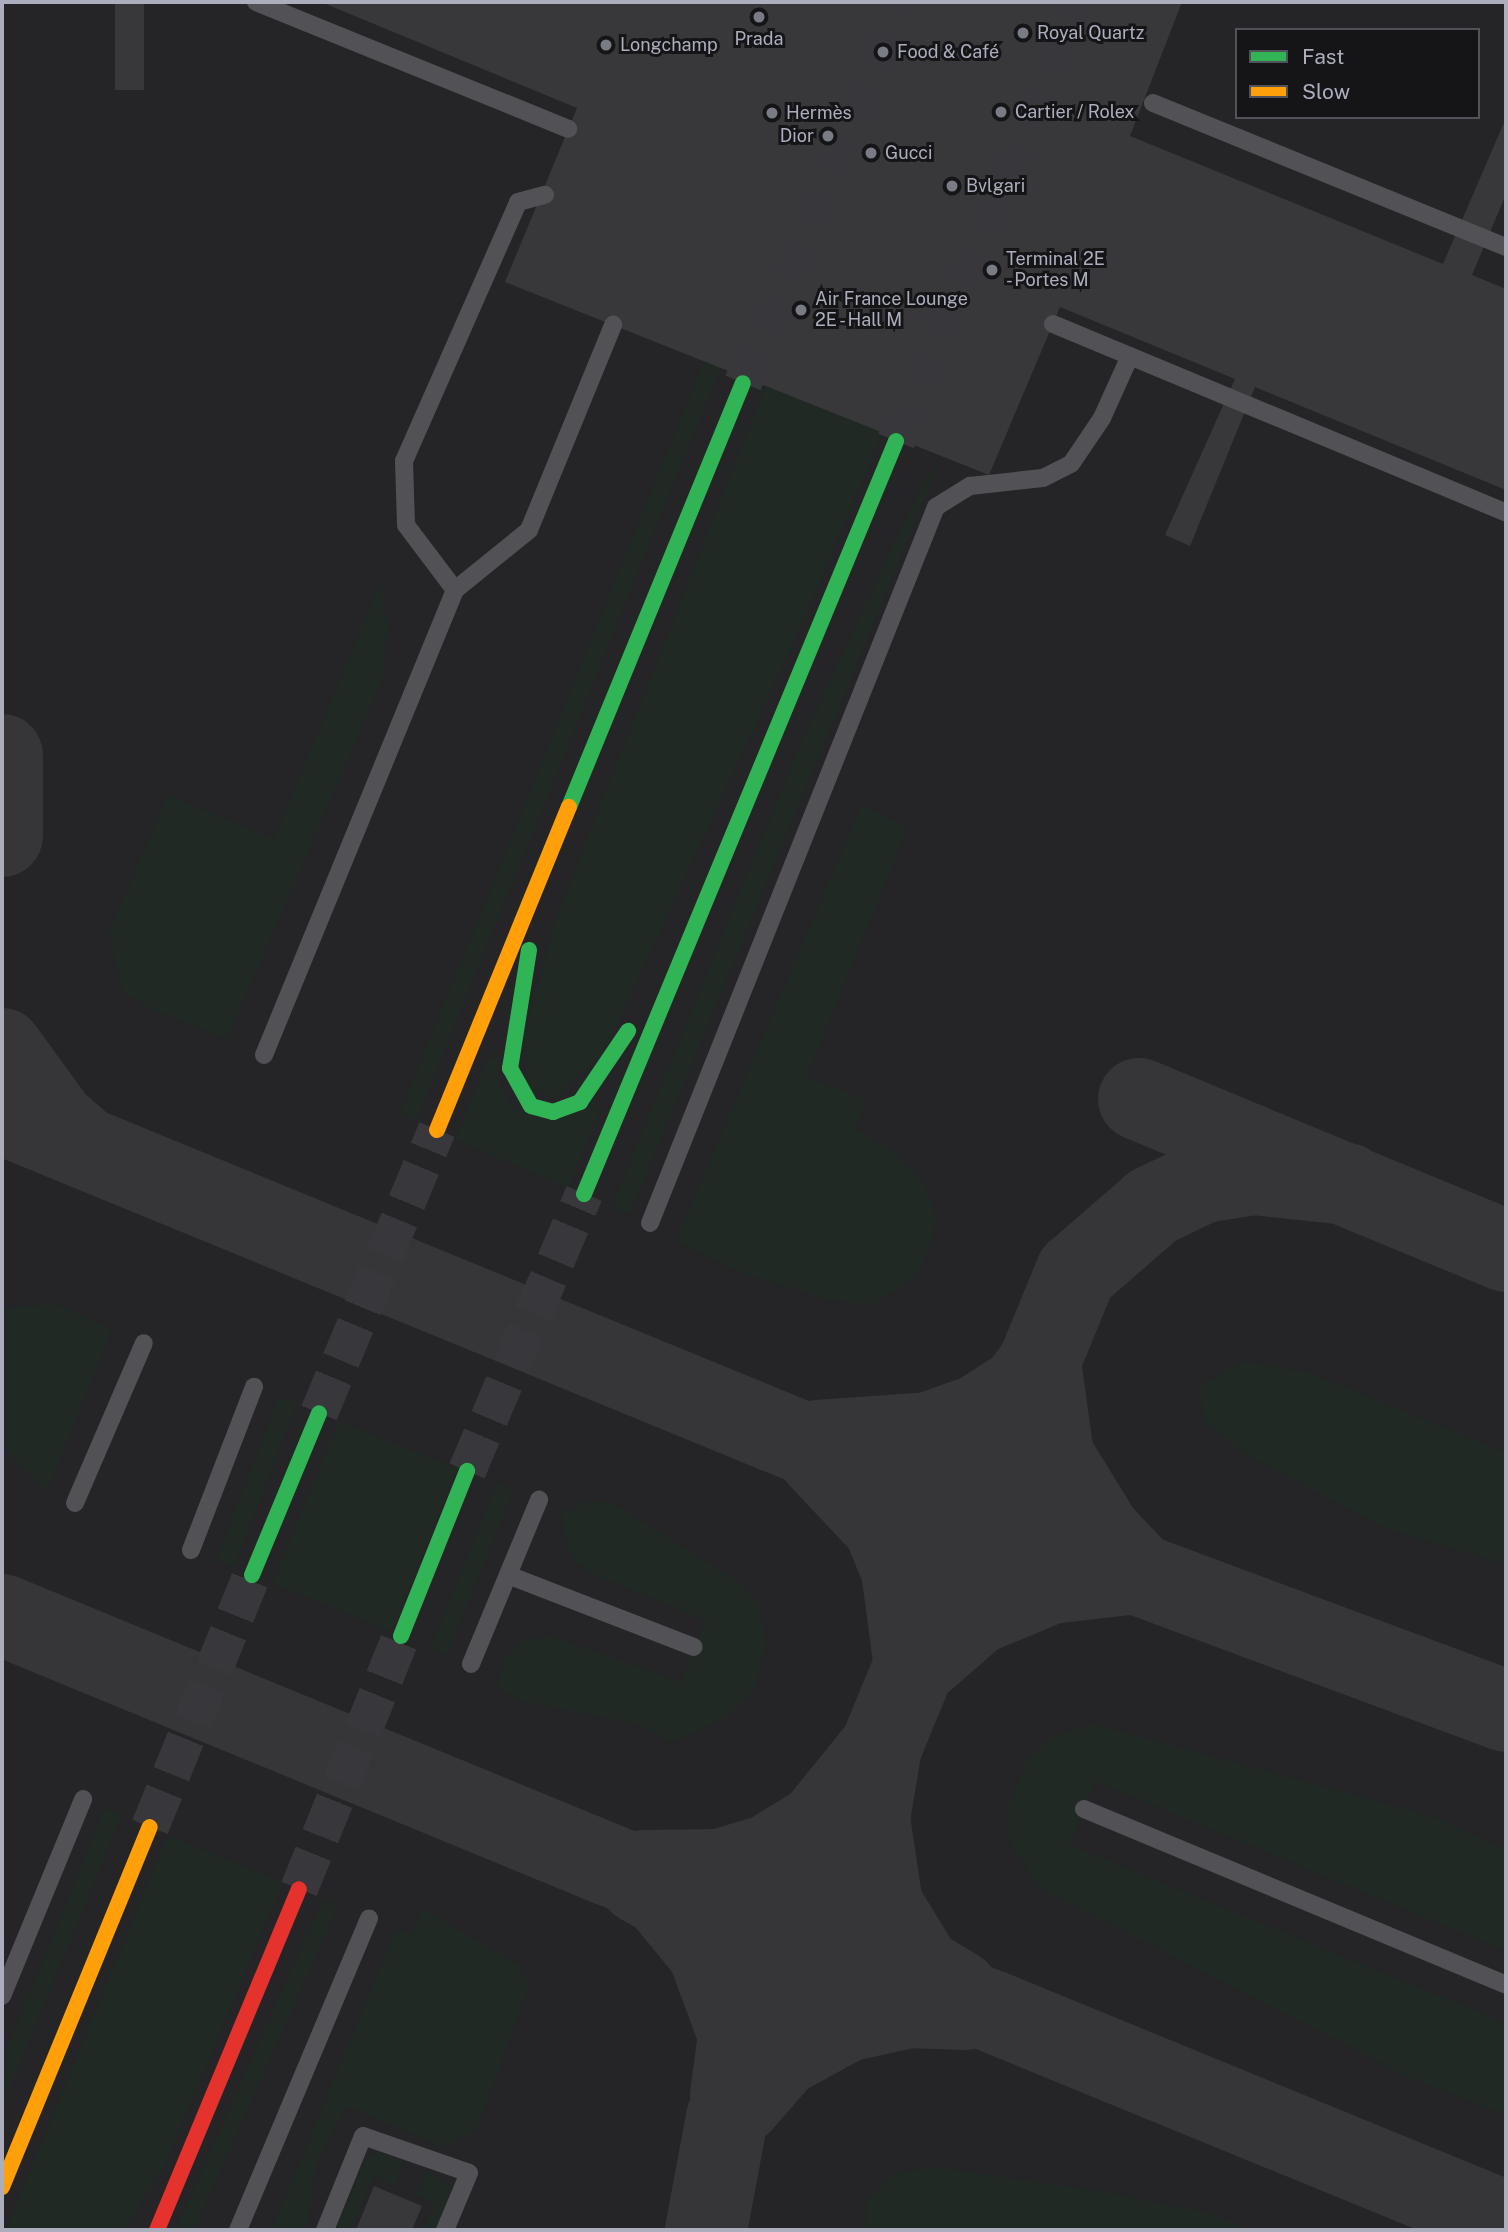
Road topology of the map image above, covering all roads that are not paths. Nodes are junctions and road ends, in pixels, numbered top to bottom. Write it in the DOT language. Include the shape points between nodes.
graph roads {
  1 [pos="256,2"];
  2 [pos="1153,103"];
  3 [pos="568,129"];
  4 [pos="545,195"];
  5 [pos="1506,247"];
  6 [pos="1053,324"];
  7 [pos="612,325"];
  8 [pos="1130,356"];
  9 [pos="743,383"];
  10 [pos="896,441"];
  11 [pos="1506,513"];
  12 [pos="455,590"];
  13 [pos="716,873"];
  14 [pos="537,896"];
  15 [pos="264,1055"];
  16 [pos="437,1130"];
  17 [pos="584,1194"];
  18 [pos="650,1223"];
  19 [pos="144,1343"];
  20 [pos="254,1387"];
  21 [pos="320,1413"];
  22 [pos="467,1471"];
  23 [pos="539,1500"];
  24 [pos="75,1503"];
  25 [pos="191,1550"];
  26 [pos="252,1575"];
  27 [pos="509,1575"];
  28 [pos="401,1636"];
  29 [pos="694,1647"];
  30 [pos="471,1664"];
  31 [pos="83,1799"];
  32 [pos="1084,1809"];
  33 [pos="150,1827"];
  34 [pos="299,1889"];
  35 [pos="369,1918"];
  36 [pos="1506,1985"];
  37 [pos="2,1996"];
  38 [pos="2,2187"];
  39 [pos="157,2230"];
  40 [pos="238,2230"];
  41 [pos="325,2230"];
  42 [pos="445,2230"];
  1 -- 3 [label="lane"];
  2 -- 5 [label="lane"];
  4 -- 12 [label="lane" via="518,202 404,461 406,525"];
  6 -- 8 [label="lane"];
  7 -- 12 [label="lane" via="529,530"];
  8 -- 11 [label="lane"];
  8 -- 18 [label="lane" via="1102,418 1071,464 1043,478 970,486 936,507"];
  9 -- 14 [label="main road"];
  10 -- 13 [label="main road"];
  12 -- 15 [label="lane"];
  13 -- 14 [label="main road" via="638,1013 580,1102 568,1110 541,1111 520,1097 510,1068"];
  13 -- 17 [label="main road"];
  14 -- 16 [label="main road"];
  19 -- 24 [label="lane"];
  20 -- 25 [label="lane"];
  21 -- 26 [label="main road"];
  22 -- 28 [label="main road"];
  23 -- 27 [label="lane"];
  27 -- 29 [label="lane"];
  27 -- 30 [label="lane"];
  31 -- 37 [label="lane"];
  32 -- 36 [label="lane"];
  33 -- 38 [label="main road"];
  34 -- 39 [label="main road"];
  35 -- 40 [label="lane"];
  41 -- 42 [label="lane" via="363,2136 469,2173"];
}
